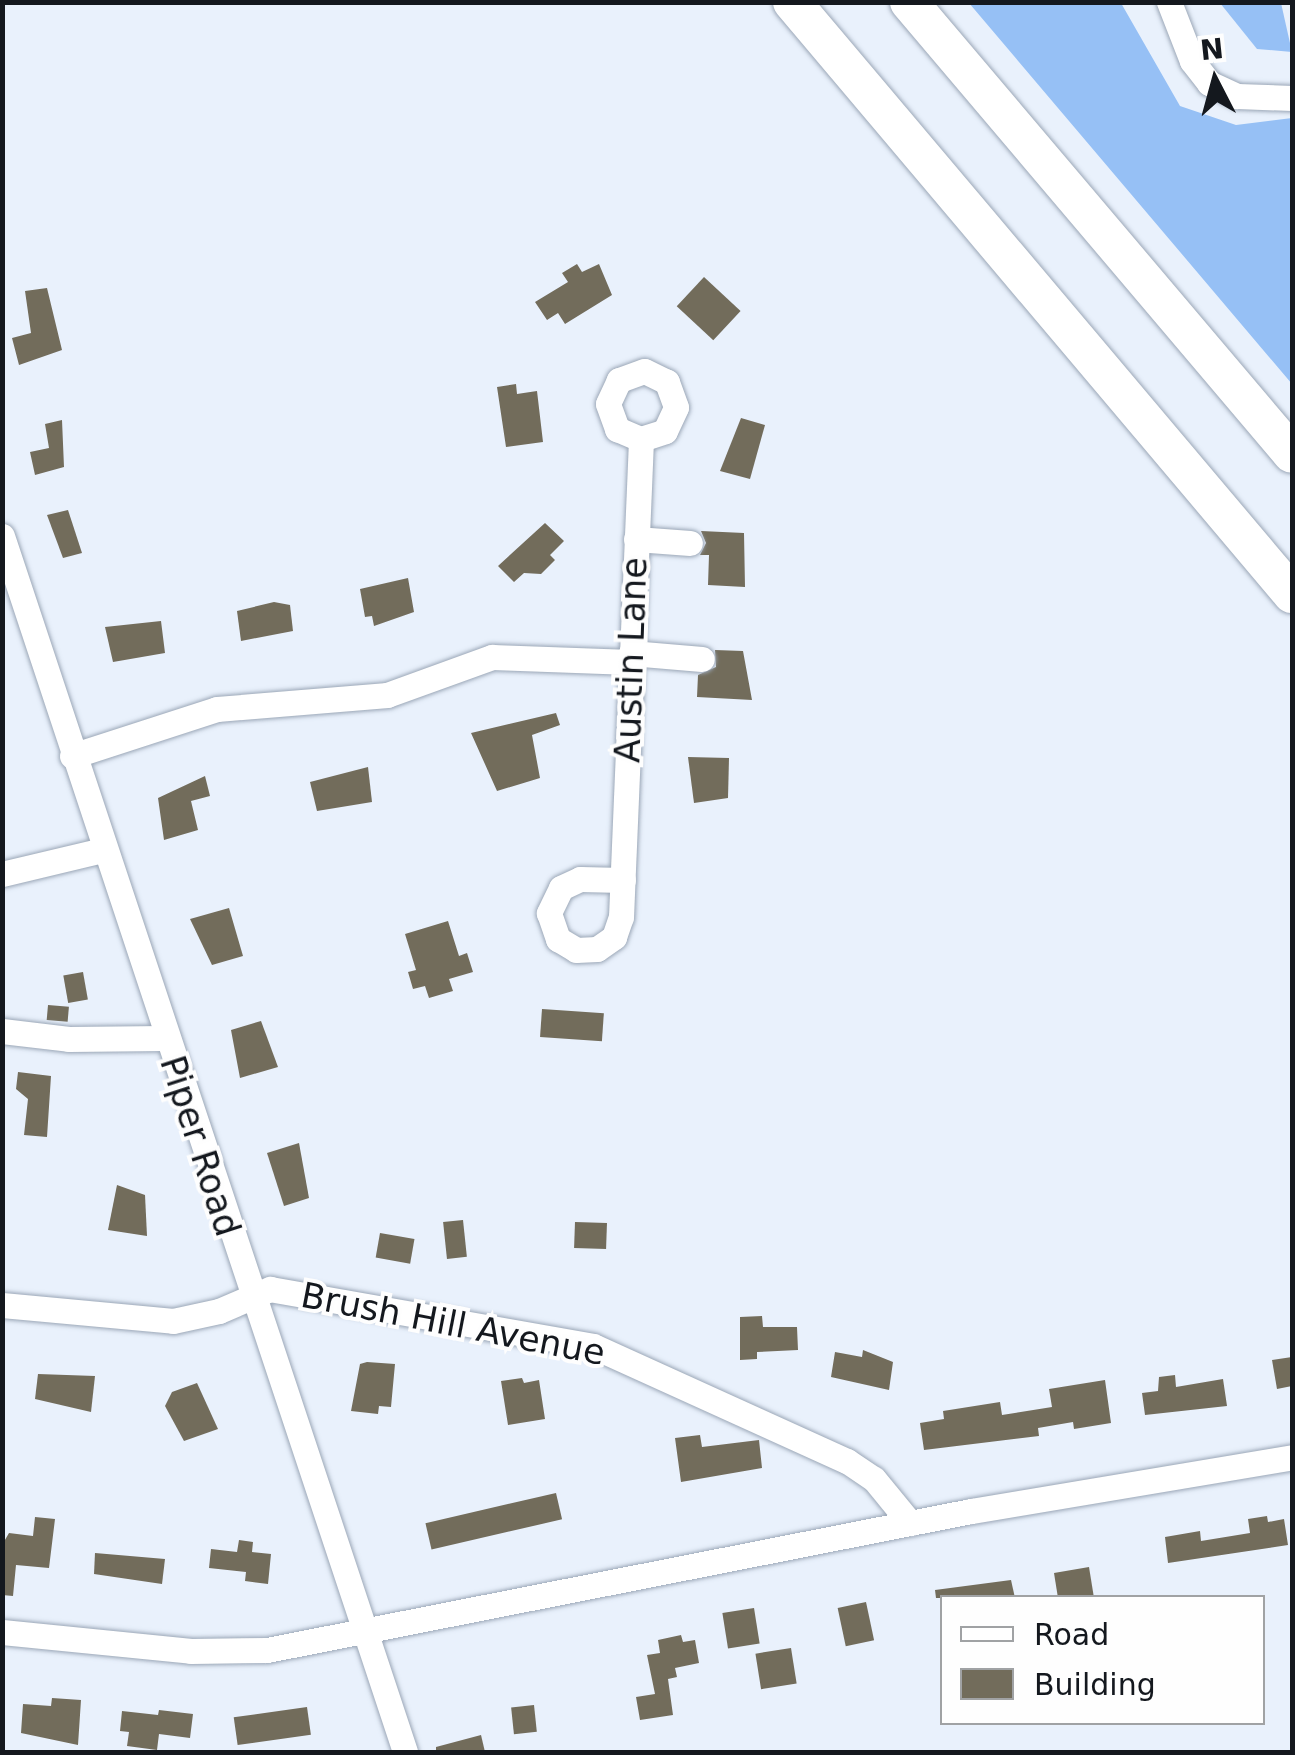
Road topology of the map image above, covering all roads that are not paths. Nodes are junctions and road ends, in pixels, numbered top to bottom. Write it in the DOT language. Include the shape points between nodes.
graph roads {
  1 [pos="792,2"];
  2 [pos="909,2"];
  3 [pos="1168,2"];
  4 [pos="1292,98"];
  5 [pos="640,440"];
  6 [pos="1292,454"];
  7 [pos="2,536"];
  8 [pos="636,540"];
  9 [pos="690,542"];
  10 [pos="1292,594"];
  11 [pos="631,657"];
  12 [pos="702,658"];
  13 [pos="72,756"];
  14 [pos="103,850"];
  15 [pos="2,874"];
  16 [pos="623,880"];
  17 [pos="2,1031"];
  18 [pos="164,1038"];
  19 [pos="249,1297"];
  20 [pos="2,1304"];
  21 [pos="1292,1457"];
  22 [pos="910,1523"];
  23 [pos="362,1629"];
  24 [pos="2,1632"];
  25 [pos="404,1752"];
  1 -- 10 [label="highway"];
  2 -- 6 [label="highway"];
  3 -- 4 [label="street" via="1185,46 1210,83 1236,96"];
  5 -- 8 [label="street, Austin Lane"];
  7 -- 13 [label="street, Piper Road"];
  8 -- 9 [label="street"];
  8 -- 11 [label="street, Austin Lane"];
  11 -- 12 [label="street"];
  11 -- 13 [label="street" via="477,660 387,694 238,704"];
  11 -- 16 [label="street, Austin Lane"];
  13 -- 14 [label="street, Piper Road"];
  14 -- 15 [label="street"];
  14 -- 18 [label="street, Piper Road"];
  17 -- 18 [label="street" via="69,1039"];
  18 -- 19 [label="street, Piper Road"];
  19 -- 20 [label="street, Brush Hill Avenue" via="173,1321"];
  19 -- 22 [label="street, Brush Hill Avenue" via="270,1289 304,1292 593,1346 847,1460 874,1479"];
  19 -- 23 [label="street, Piper Road"];
  21 -- 22 [label="street"];
  22 -- 23 [label="street" via="415,1624"];
  23 -- 24 [label="street" via="230,1652"];
  23 -- 25 [label="street, Piper Road"];
}
